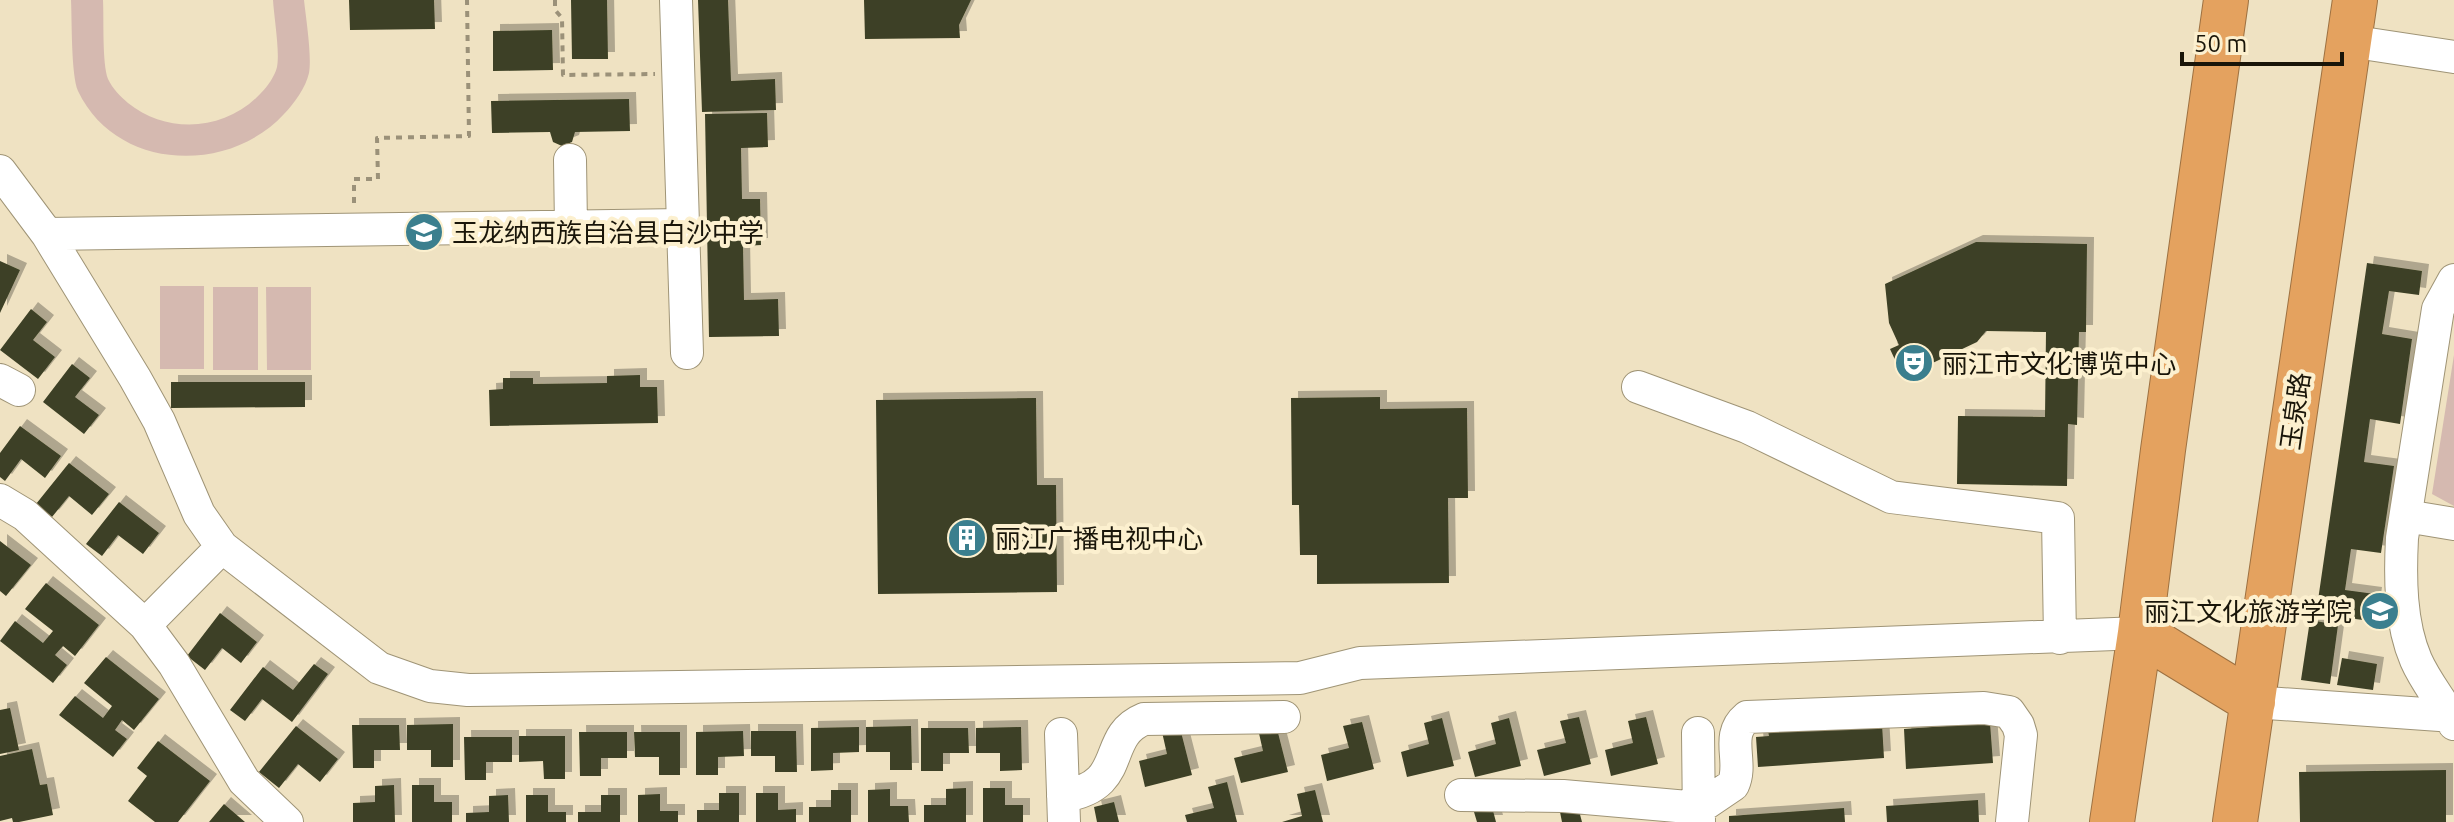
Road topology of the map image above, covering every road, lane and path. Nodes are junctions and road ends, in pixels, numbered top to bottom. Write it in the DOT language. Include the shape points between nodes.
graph roads {
  1 [pos="467,0"];
  2 [pos="555,0"];
  3 [pos="676,0"];
  4 [pos="2226,0"];
  5 [pos="2352,20"];
  6 [pos="2454,57"];
  7 [pos="679,74"];
  8 [pos="570,160"];
  9 [pos="0,171"];
  10 [pos="683,225"];
  11 [pos="571,227"];
  12 [pos="355,229"];
  13 [pos="47,234"];
  14 [pos="2454,280"];
  15 [pos="687,353"];
  16 [pos="1638,387"];
  17 [pos="0,500"];
  18 [pos="2406,516"];
  19 [pos="2454,524"];
  20 [pos="222,547"];
  21 [pos="145,625"];
  22 [pos="2140,633"];
  23 [pos="2060,638"];
  24 [pos="2253,702"];
  25 [pos="1284,717"];
  26 [pos="2453,719"];
  27 [pos="1698,733"];
  28 [pos="1061,734"];
  29 [pos="1461,795"];
  30 [pos="1063,809"];
  31 [pos="1699,815"];
  32 [pos="287,822"];
  33 [pos="2012,822"];
  34 [pos="2112,822"];
  35 [pos="2235,822"];
  1 -- 12 [label="path" via="469,136 377,138 378,179 354,179"];
  2 -- 7 [label="path" via="562,18 563,75"];
  3 -- 7 [label="street"];
  4 -- 22 [label="highway"];
  5 -- 6 [label="street"];
  5 -- 24 [label="highway, 玉泉路"];
  7 -- 10 [label="street"];
  8 -- 11 [label="street"];
  9 -- 13 [label="street"];
  10 -- 11 [label="street"];
  10 -- 15 [label="street"];
  11 -- 12 [label="street"];
  12 -- 13 [label="street"];
  13 -- 20 [label="street" via="135,378 199,514"];
  14 -- 18 [label="street" via="2438,309"];
  16 -- 23 [label="street" via="1747,427 1891,497 2058,518"];
  17 -- 21 [label="street" via="25,515"];
  18 -- 19 [label="street"];
  18 -- 26 [label="street" via="2401,566 2406,621 2416,660"];
  20 -- 21 [label="street"];
  20 -- 23 [label="street" via="379,668 458,690 1300,678 1360,663"];
  21 -- 32 [label="street" via="238,773"];
  22 -- 23 [label="street"];
  22 -- 24 [label="highway"];
  22 -- 34 [label="highway"];
  24 -- 26 [label="street"];
  24 -- 35 [label="highway, 玉泉路"];
  25 -- 30 [label="street" via="1144,719 1122,736 1108,773"];
  27 -- 31 [label="street"];
  28 -- 30 [label="street"];
  29 -- 31 [label="street" via="1563,796"];
  31 -- 33 [label="street" via="1733,785 1734,736 1747,717 1984,708 2009,712 2021,735"];
}
